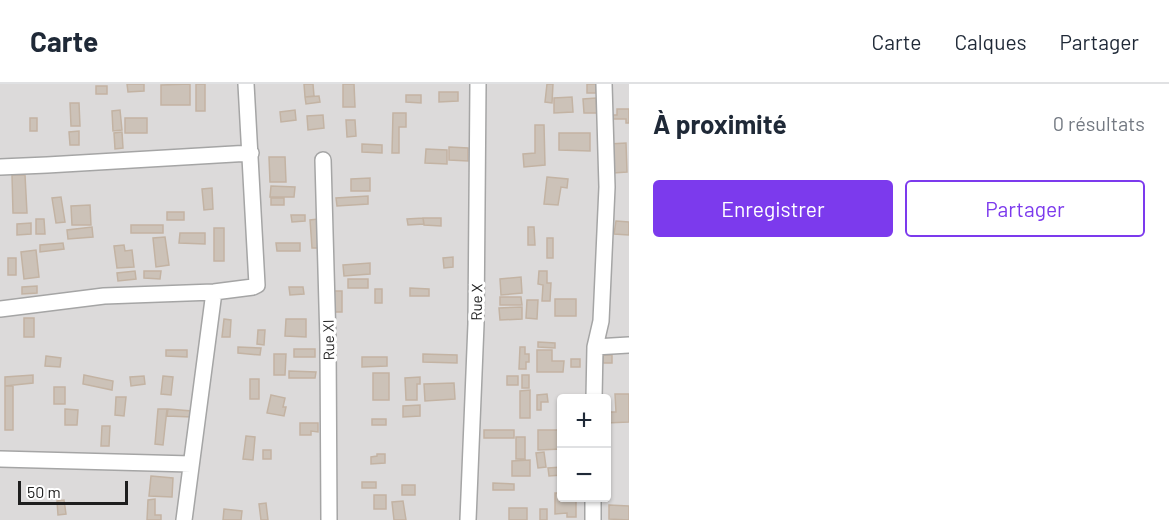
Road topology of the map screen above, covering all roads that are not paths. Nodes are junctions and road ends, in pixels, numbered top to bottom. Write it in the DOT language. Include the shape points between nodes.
graph roads {
  1 [pos="246,84"];
  2 [pos="478,84"];
  3 [pos="604,84"];
  4 [pos="251,153"];
  5 [pos="323,160"];
  6 [pos="0,167"];
  7 [pos="214,292"];
  8 [pos="0,309"];
  9 [pos="629,345"];
  10 [pos="595,347"];
  11 [pos="594,394"];
  12 [pos="0,459"];
  13 [pos="191,464"];
  14 [pos="593,502"];
  15 [pos="184,520"];
  16 [pos="329,520"];
  17 [pos="468,520"];
  18 [pos="593,520"];
  1 -- 4 [label="street"];
  2 -- 17 [label="street, Rue X" via="476,324"];
  3 -- 10 [label="street" via="606,198 601,321"];
  4 -- 6 [label="street"];
  4 -- 7 [label="street" via="258,283"];
  5 -- 16 [label="street, Rue XI"];
  7 -- 8 [label="street" via="104,296"];
  7 -- 13 [label="street"];
  9 -- 10 [label="street"];
  10 -- 11 [label="street"];
  12 -- 13 [label="street"];
  13 -- 15 [label="street"];
  14 -- 18 [label="street"];
}
